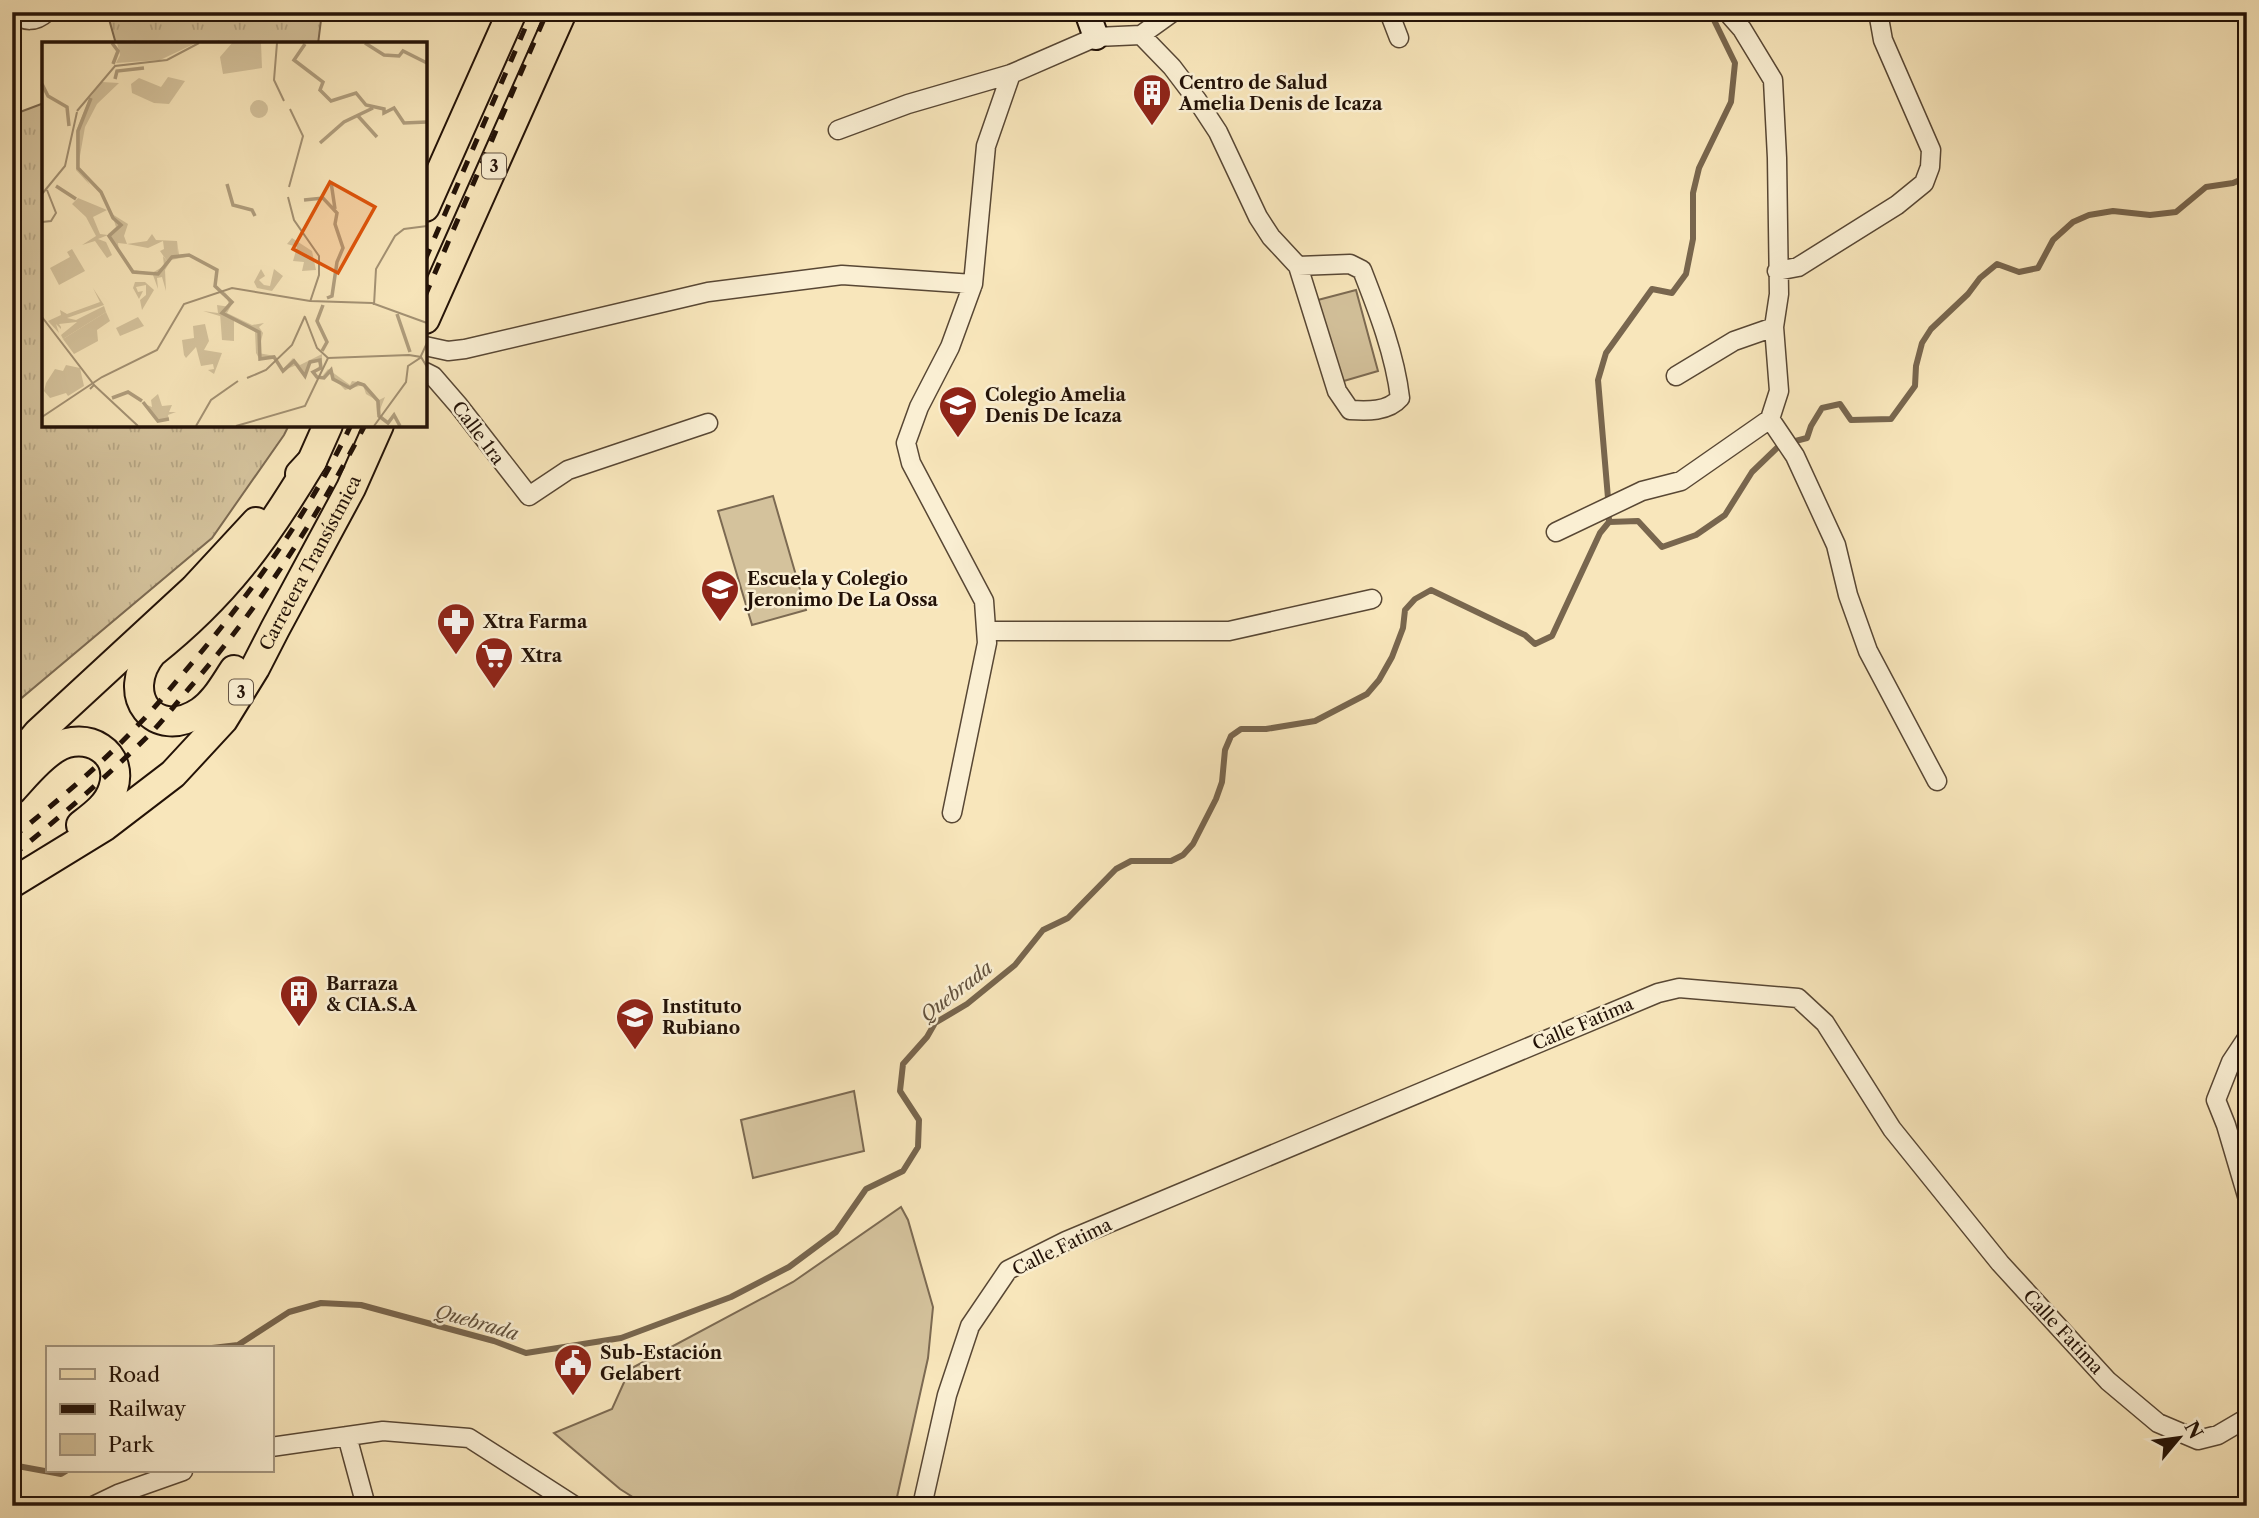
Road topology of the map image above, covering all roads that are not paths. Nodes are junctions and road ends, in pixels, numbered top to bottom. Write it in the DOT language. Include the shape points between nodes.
graph roads {
  1 [pos="13,12"];
  2 [pos="47,12"];
  3 [pos="512,12"];
  4 [pos="562,12"];
  5 [pos="1087,12"];
  6 [pos="1173,12"];
  7 [pos="1389,12"];
  8 [pos="1727,12"];
  9 [pos="1878,12"];
  10 [pos="1141,35"];
  11 [pos="1096,37"];
  12 [pos="1399,38"];
  13 [pos="1011,74"];
  14 [pos="838,130"];
  15 [pos="427,203"];
  16 [pos="1298,267"];
  17 [pos="1777,271"];
  18 [pos="974,284"];
  19 [pos="427,315"];
  20 [pos="1774,327"];
  21 [pos="427,346"];
  22 [pos="427,373"];
  23 [pos="1676,376"];
  24 [pos="1770,419"];
  25 [pos="708,423"];
  26 [pos="327,427"];
  27 [pos="378,427"];
  28 [pos="312,461"];
  29 [pos="1556,532"];
  30 [pos="324,537"];
  31 [pos="1372,599"];
  32 [pos="988,631"];
  33 [pos="12,764"];
  34 [pos="1937,781"];
  35 [pos="12,790"];
  36 [pos="952,813"];
  37 [pos="12,881"];
  38 [pos="2247,1038"];
  39 [pos="2247,1196"];
  40 [pos="2247,1418"];
  41 [pos="347,1436"];
  42 [pos="273,1447"];
  43 [pos="181,1472"];
  44 [pos="119,1500"];
  45 [pos="93,1506"];
  46 [pos="366,1506"];
  47 [pos="575,1506"];
  48 [pos="922,1506"];
  1 -- 2 [label="street" via="31,20"];
  3 -- 15 [label="main road"];
  4 -- 19 [label="main road, 3"];
  5 -- 11 [label="street"];
  6 -- 10 [label="street"];
  7 -- 12 [label="street"];
  8 -- 17 [label="street" via="1773,80"];
  9 -- 17 [label="street" via="1883,40 1931,150 1924,183 1798,267"];
  10 -- 11 [label="street"];
  10 -- 16 [label="street" via="1197,100 1270,237"];
  11 -- 13 [label="street"];
  13 -- 14 [label="street"];
  13 -- 18 [label="street" via="986,146"];
  16 -- 16 [label="street" via="1350,264 1362,270 1398,380 1400,398 1394,406 1350,410 1336,391"];
  17 -- 20 [label="street"];
  18 -- 21 [label="street" via="842,275 708,292 465,349"];
  18 -- 32 [label="street" via="906,443 919,480 984,601"];
  20 -- 23 [label="street" via="1734,341"];
  20 -- 24 [label="street" via="1779,391"];
  22 -- 25 [label="street, Calle 1ra" via="529,496 568,470"];
  24 -- 29 [label="street" via="1681,481 1642,491"];
  24 -- 34 [label="street" via="1795,456 1836,545 1868,652"];
  26 -- 28 [label="main road"];
  27 -- 30 [label="main road, Carretera Transístmica / 3"];
  28 -- 30 [label="main road" via="236,575 145,662 138,688 150,715 179,721 210,704"];
  28 -- 33 [label="main road" via="194,589 38,733"];
  30 -- 37 [label="main road, Carretera Transístmica / 3" via="223,720 173,774 105,826"];
  31 -- 32 [label="street" via="1230,631"];
  32 -- 36 [label="street"];
  35 -- 37 [label="main road" via="55,749 74,741 101,749 114,768 114,786 106,803"];
  38 -- 39 [label="street" via="2231,1062 2216,1100"];
  40 -- 48 [label="street, Calle Fatima" via="2218,1435 2198,1440 2158,1423 2108,1381 2000,1263 1900,1140 1825,1023 1798,998 1679,988 1066,1241 1008,1270 970,1326 947,1395"];
  41 -- 42 [label="street"];
  41 -- 46 [label="street"];
  41 -- 47 [label="street" via="383,1431 469,1438"];
  43 -- 44 [label="street"];
  44 -- 45 [label="street"];
}
